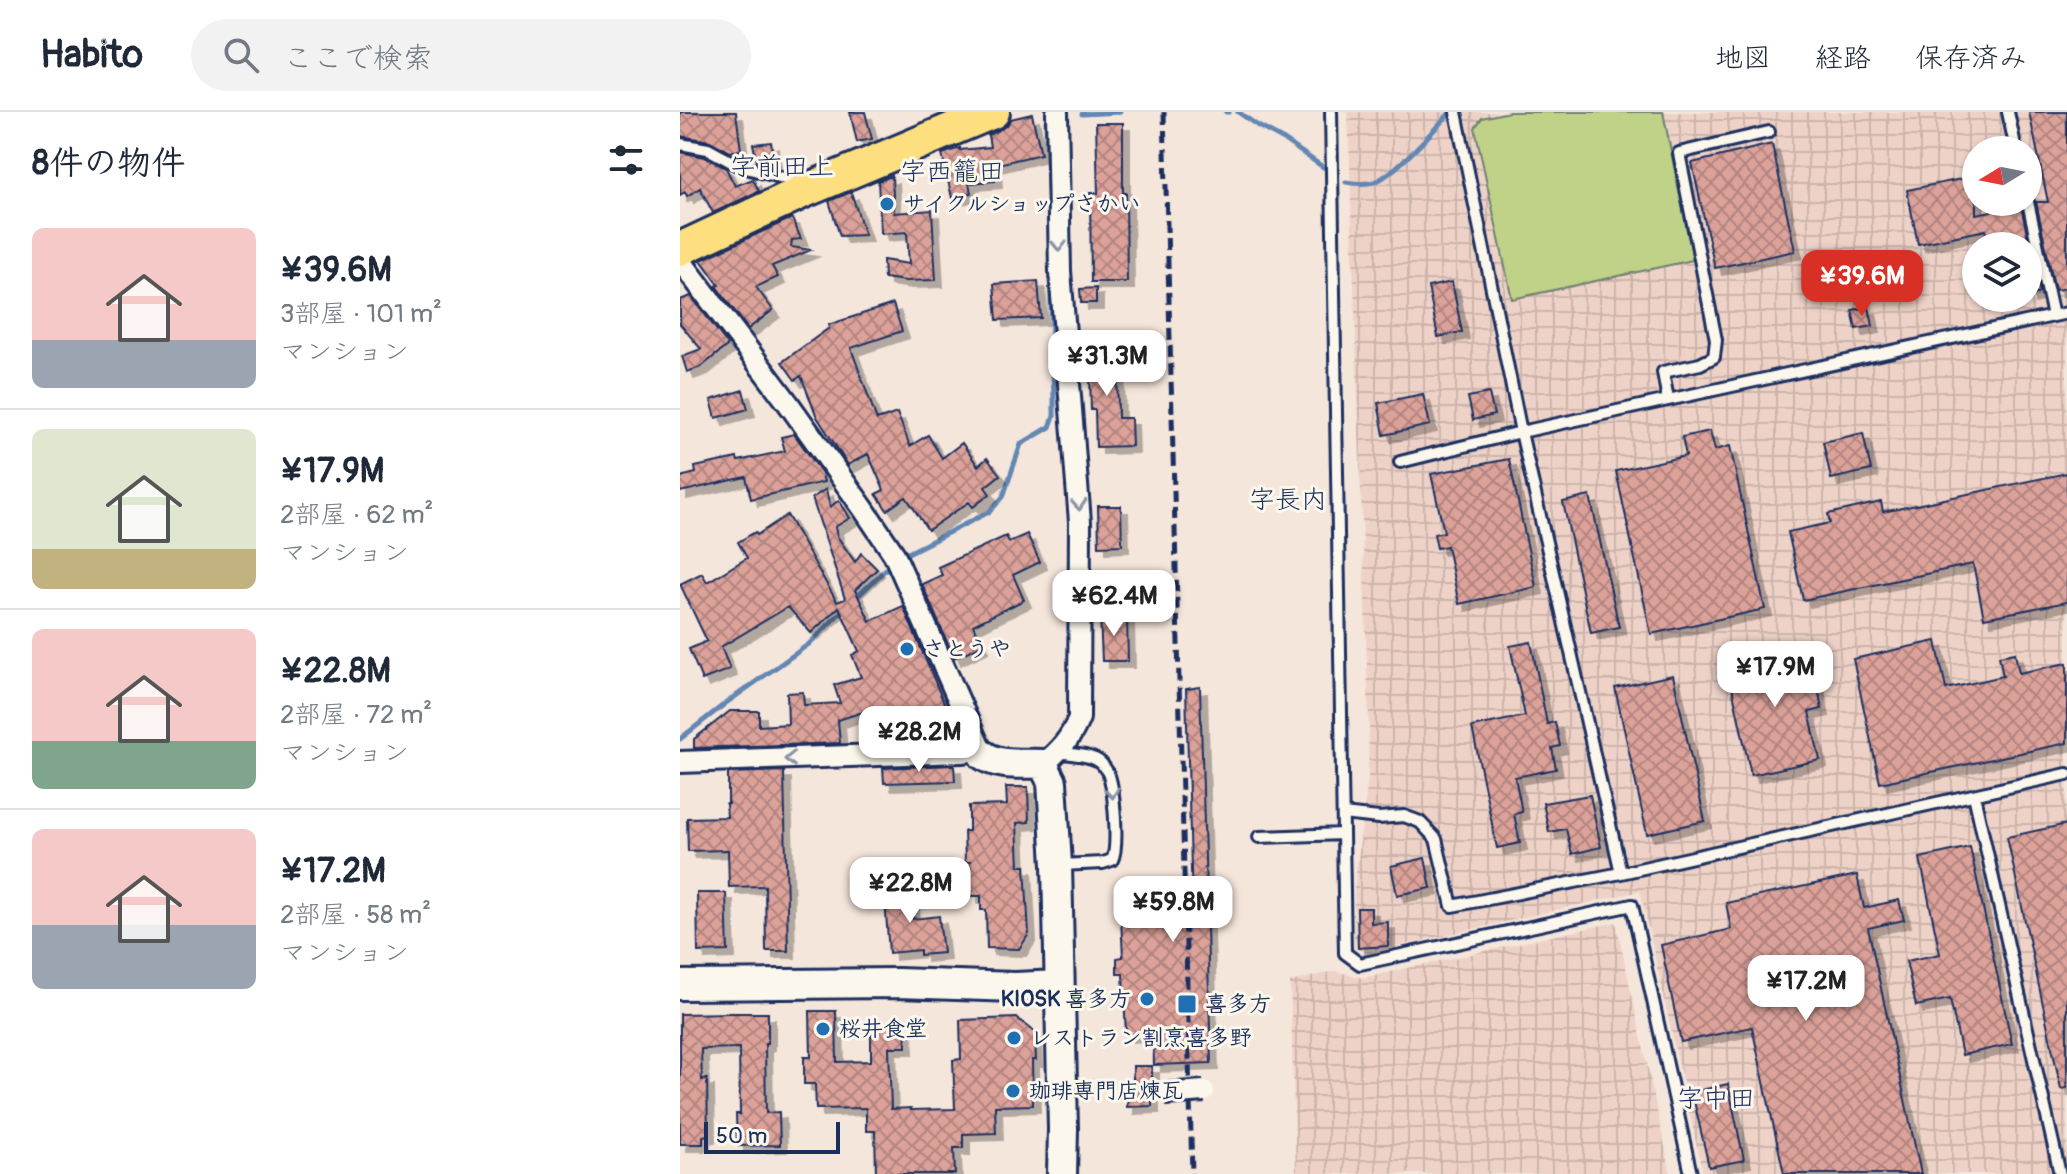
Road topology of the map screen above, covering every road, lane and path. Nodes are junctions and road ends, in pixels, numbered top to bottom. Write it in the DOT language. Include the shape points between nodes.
graph roads {
  1 [pos="993,112"];
  2 [pos="1057,112"];
  3 [pos="1331,112"];
  4 [pos="1456,112"];
  5 [pos="2008,112"];
  6 [pos="1769,132"];
  7 [pos="2013,136"];
  8 [pos="680,144"];
  9 [pos="802,192"];
  10 [pos="2031,216"];
  11 [pos="680,249"];
  12 [pos="680,260"];
  13 [pos="2067,313"];
  14 [pos="2053,316"];
  15 [pos="1668,400"];
  16 [pos="1521,432"];
  17 [pos="1400,462"];
  18 [pos="982,752"];
  19 [pos="1051,758"];
  20 [pos="680,762"];
  21 [pos="2067,774"];
  22 [pos="1974,795"];
  23 [pos="1343,814"];
  24 [pos="1343,834"];
  25 [pos="1259,837"];
  26 [pos="1057,865"];
  27 [pos="1621,873"];
  28 [pos="680,985"];
  29 [pos="1059,985"];
  30 [pos="1204,1091"];
  31 [pos="1165,1094"];
  32 [pos="1062,1174"];
  33 [pos="1691,1174"];
  34 [pos="2060,1174"];
  1 -- 9 [label="main road"];
  2 -- 19 [label="street, one-way" via="1060,271 1080,522 1079,718 1072,735"];
  3 -- 23 [label="lane"];
  4 -- 16 [label="lane"];
  5 -- 7 [label="lane"];
  6 -- 15 [label="lane" via="1679,153 1716,340 1714,357 1663,372"];
  8 -- 9 [label="lane" via="791,180"];
  9 -- 11 [label="main road"];
  10 -- 14 [label="lane"];
  12 -- 18 [label="street" via="894,554"];
  13 -- 14 [label="lane"];
  14 -- 15 [label="lane"];
  15 -- 16 [label="lane"];
  16 -- 17 [label="lane"];
  16 -- 27 [label="lane"];
  18 -- 19 [label="street" via="1000,763"];
  18 -- 20 [label="street, one-way"];
  19 -- 26 [label="street"];
  19 -- 26 [label="lane, one-way" via="1099,760 1108,771 1113,808 1112,860"];
  21 -- 22 [label="lane"];
  22 -- 27 [label="lane"];
  22 -- 34 [label="lane"];
  23 -- 24 [label="lane"];
  23 -- 27 [label="lane" via="1404,816 1420,822 1436,839 1452,906"];
  24 -- 25 [label="lane"];
  24 -- 33 [label="lane" via="1345,953 1360,964 1632,905"];
  26 -- 29 [label="street"];
  28 -- 29 [label="street"];
  29 -- 32 [label="street"];
  30 -- 31 [label="street, bridge"];
}
